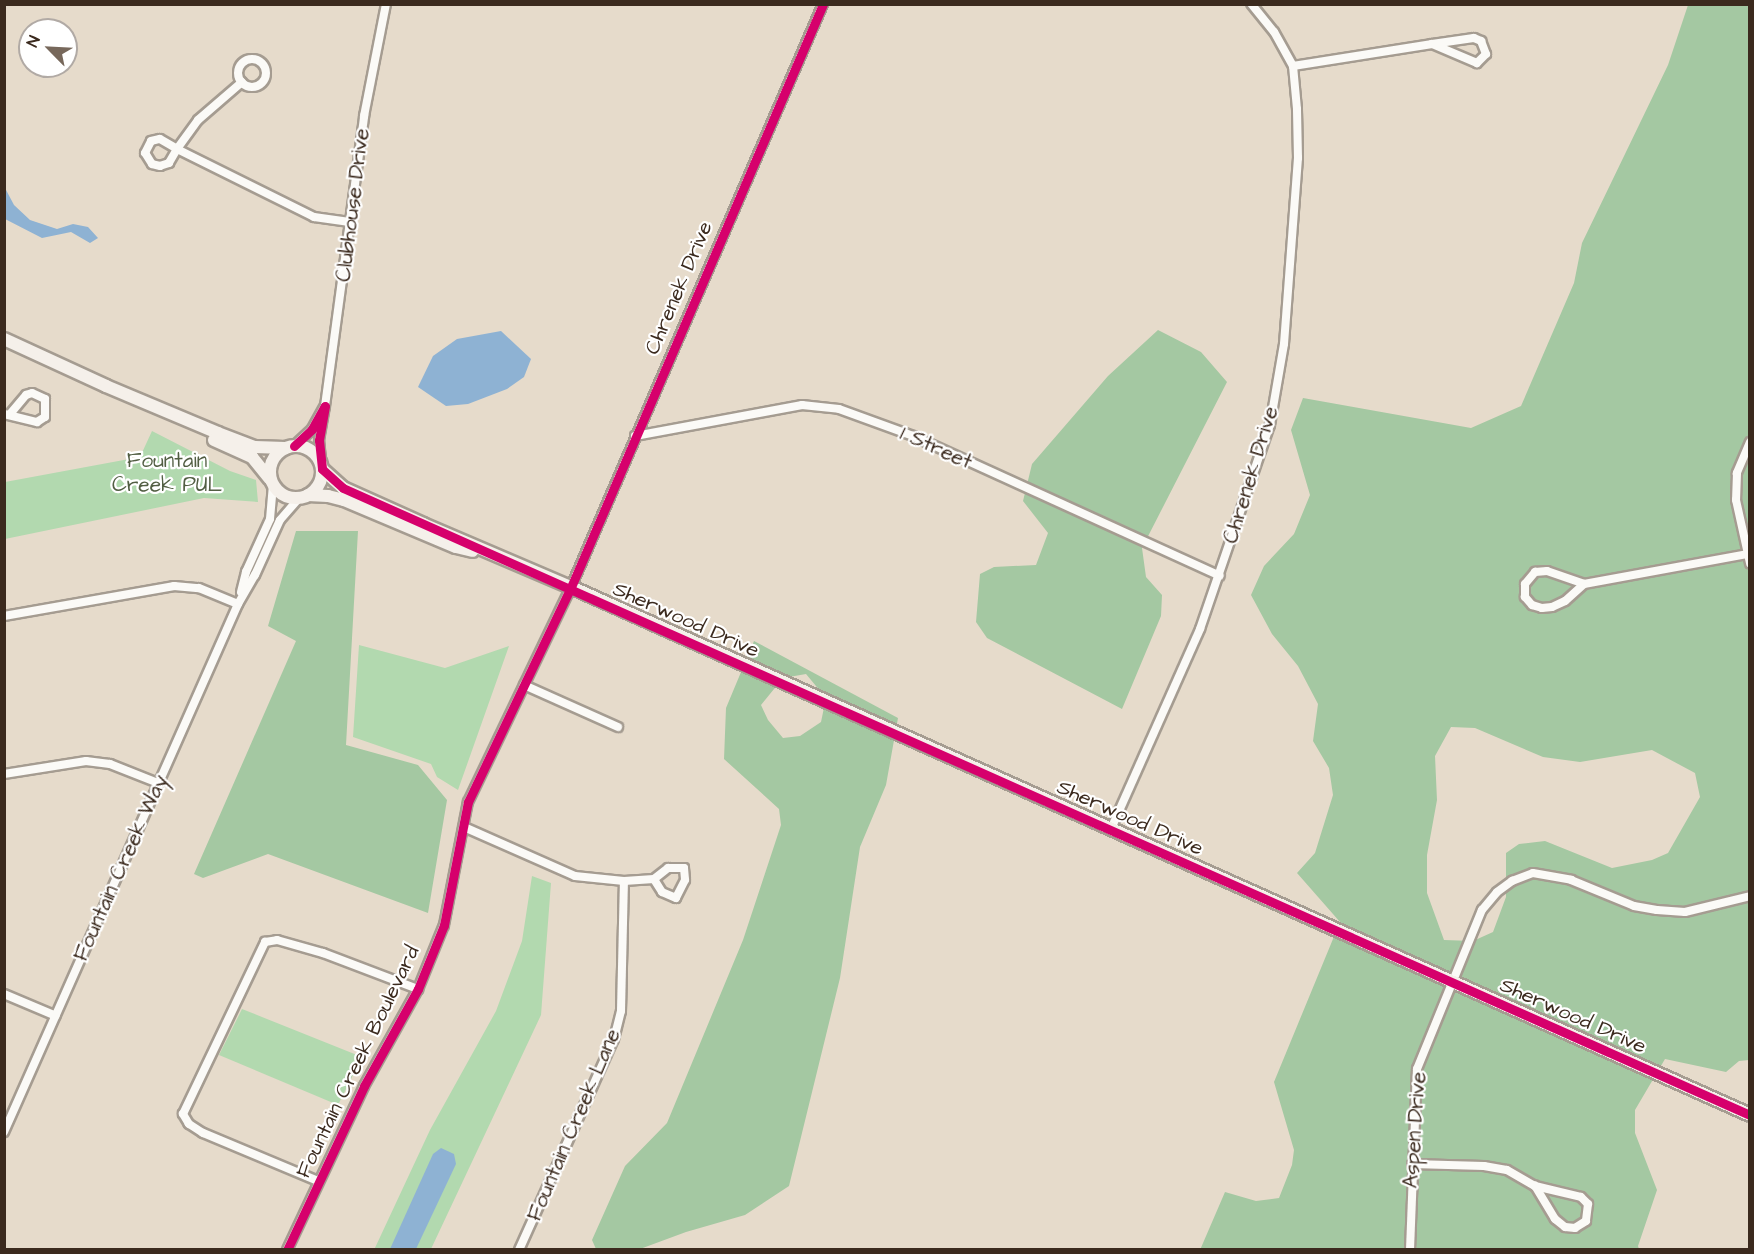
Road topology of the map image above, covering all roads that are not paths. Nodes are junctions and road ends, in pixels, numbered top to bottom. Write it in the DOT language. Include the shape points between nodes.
graph roads {
  1 [pos="387,4"];
  2 [pos="823,4"];
  3 [pos="1251,4"];
  4 [pos="1432,44"];
  5 [pos="1293,66"];
  6 [pos="242,82"];
  7 [pos="350,222"];
  8 [pos="4,339"];
  9 [pos="106,386"];
  10 [pos="325,406"];
  11 [pos="635,436"];
  12 [pos="1749,442"];
  13 [pos="290,447"];
  14 [pos="322,469"];
  15 [pos="272,482"];
  16 [pos="304,497"];
  17 [pos="495,554"];
  18 [pos="1749,558"];
  19 [pos="1220,576"];
  20 [pos="1584,584"];
  21 [pos="571,587"];
  22 [pos="238,604"];
  23 [pos="4,616"];
  24 [pos="524,685"];
  25 [pos="618,727"];
  26 [pos="4,774"];
  27 [pos="158,783"];
  28 [pos="464,827"];
  29 [pos="1111,829"];
  30 [pos="654,879"];
  31 [pos="624,881"];
  32 [pos="1749,896"];
  33 [pos="1451,981"];
  34 [pos="418,989"];
  35 [pos="4,994"];
  36 [pos="56,1016"];
  37 [pos="1749,1115"];
  38 [pos="4,1132"];
  39 [pos="1412,1164"];
  40 [pos="318,1181"];
  41 [pos="1536,1186"];
  42 [pos="287,1250"];
  43 [pos="519,1250"];
  44 [pos="1410,1250"];
  1 -- 7 [label="street, Clubhouse Drive" via="364,116"];
  2 -- 11 [label="street, Chrenek Drive"];
  3 -- 5 [label="street, Chrenek Drive" via="1274,32"];
  4 -- 4 [label="street" via="1477,63 1486,54 1481,41 1474,38"];
  4 -- 5 [label="street"];
  5 -- 19 [label="street, Chrenek Drive" via="1298,158 1284,344 1270,425"];
  6 -- 7 [label="street" via="198,120 177,149 314,218"];
  7 -- 10 [label="street, Clubhouse Drive"];
  8 -- 9 [label="street"];
  9 -- 13 [label="street" via="255,447"];
  9 -- 15 [label="street" via="247,454"];
  10 -- 13 [label="street, Clubhouse Drive" via="312,429"];
  10 -- 14 [label="street, Clubhouse Drive" via="319,440"];
  11 -- 19 [label="street, 1 Street" via="802,405 839,409 913,436"];
  11 -- 21 [label="street, Chrenek Drive"];
  12 -- 18 [label="street" via="1737,473 1736,500"];
  13 -- 14 [label="street" via="302,447 315,455"];
  13 -- 15 [label="street" via="272,461"];
  14 -- 16 [label="street" via="319,484"];
  14 -- 17 [label="street, Sherwood Drive" via="343,488"];
  15 -- 16 [label="street" via="285,496"];
  15 -- 22 [label="street, Fountain Creek Way" via="270,519 246,572"];
  16 -- 17 [label="street, Sherwood Drive" via="336,497 456,547"];
  16 -- 22 [label="street, Fountain Creek Way" via="280,520"];
  17 -- 21 [label="street, Sherwood Drive"];
  18 -- 20 [label="street"];
  19 -- 29 [label="street, Chrenek Drive"];
  20 -- 20 [label="street" via="1547,571 1535,572 1525,584 1526,597 1532,605 1552,607"];
  21 -- 24 [label="street, Fountain Creek Boulevard"];
  21 -- 29 [label="street, Sherwood Drive"];
  22 -- 23 [label="street" via="199,588 174,586"];
  22 -- 27 [label="street, Fountain Creek Way"];
  24 -- 25 [label="street"];
  24 -- 28 [label="street, Fountain Creek Boulevard" via="468,802"];
  26 -- 27 [label="street" via="86,761 110,764"];
  27 -- 36 [label="street, Fountain Creek Way"];
  28 -- 31 [label="street" via="575,876"];
  28 -- 34 [label="street, Fountain Creek Boulevard" via="444,926"];
  29 -- 33 [label="street, Sherwood Drive"];
  30 -- 31 [label="street"];
  31 -- 43 [label="street, Fountain Creek Lane" via="621,1011 614,1039"];
  32 -- 33 [label="street, Aspen Drive" via="1685,912 1657,910 1634,906 1571,880 1533,873 1497,892 1482,910"];
  33 -- 37 [label="street, Sherwood Drive"];
  33 -- 39 [label="street, Aspen Drive" via="1417,1069"];
  34 -- 40 [label="street, Fountain Creek Boulevard" via="364,1086"];
  34 -- 40 [label="street" via="323,953 277,940 265,942 183,1114 189,1124 203,1133"];
  35 -- 36 [label="street"];
  36 -- 38 [label="street, Fountain Creek Way"];
  39 -- 41 [label="street" via="1507,1170"];
  39 -- 44 [label="street, Aspen Drive"];
  40 -- 42 [label="street, Fountain Creek Boulevard"];
  41 -- 41 [label="street" via="1555,1220 1575,1228 1586,1221 1588,1204 1581,1197"];
}
